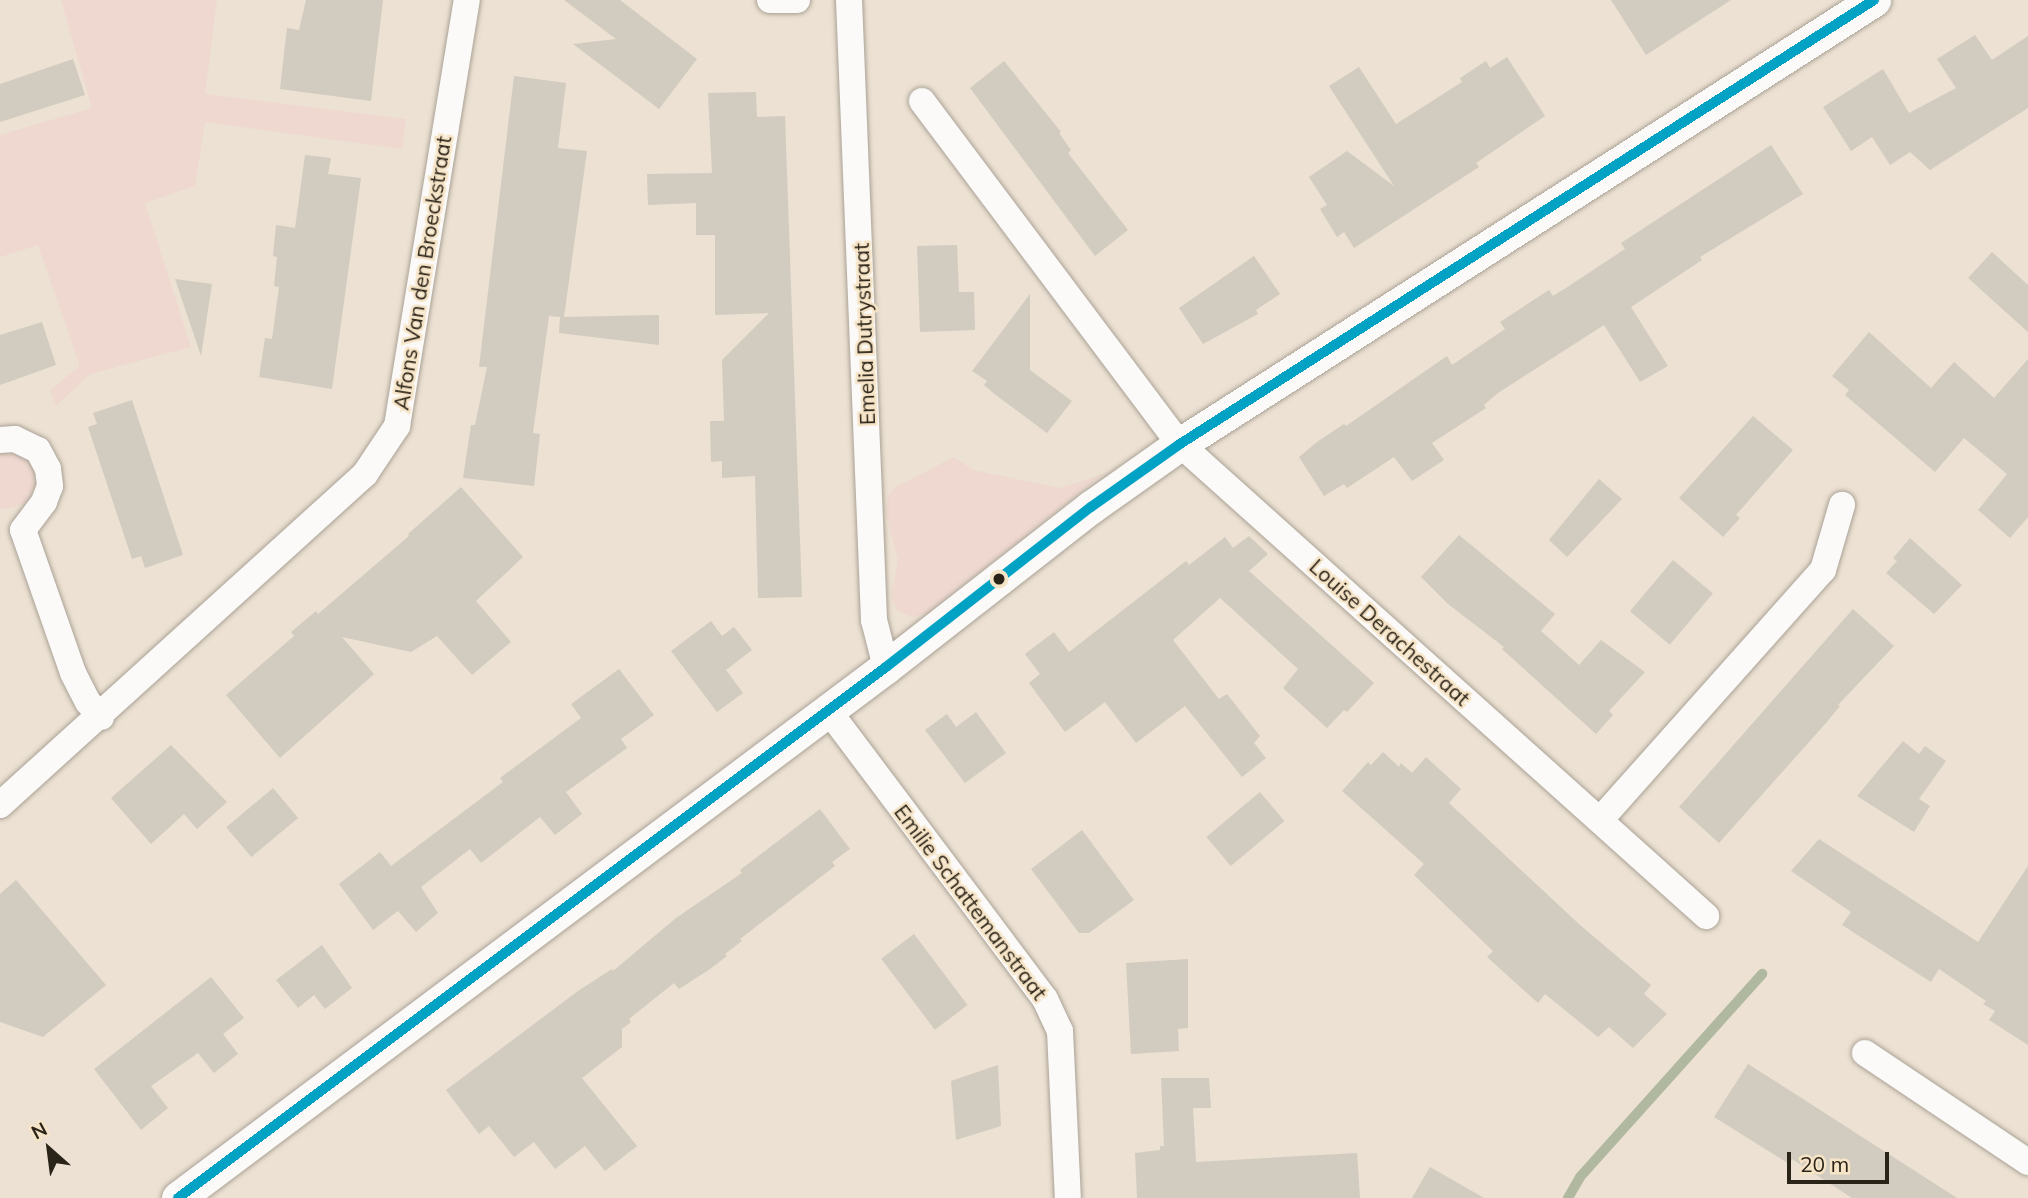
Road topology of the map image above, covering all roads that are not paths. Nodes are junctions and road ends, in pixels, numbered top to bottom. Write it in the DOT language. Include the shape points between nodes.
graph roads {
  1 [pos="467,0"];
  2 [pos="770,0"];
  3 [pos="797,0"];
  4 [pos="849,0"];
  5 [pos="1874,0"];
  6 [pos="922,101"];
  7 [pos="0,440"];
  8 [pos="1180,444"];
  9 [pos="1842,505"];
  10 [pos="12,526"];
  11 [pos="886,667"];
  12 [pos="828,710"];
  13 [pos="101,717"];
  14 [pos="0,805"];
  15 [pos="1600,820"];
  16 [pos="1706,916"];
  17 [pos="1865,1053"];
  18 [pos="2028,1161"];
  19 [pos="178,1198"];
  20 [pos="1068,1198"];
  1 -- 13 [label="street, Alfons Van den Broeckstraat" via="397,426 365,474"];
  2 -- 3 [label="street"];
  4 -- 11 [label="street, Emelia Dutrystraat" via="874,620"];
  5 -- 8 [label="street"];
  6 -- 8 [label="street"];
  7 -- 10 [label="street" via="15,439 38,450 48,469 50,486 44,502"];
  8 -- 11 [label="street" via="1091,507"];
  8 -- 15 [label="street, Louise Derachestraat"];
  9 -- 15 [label="street" via="1823,570"];
  10 -- 13 [label="street" via="73,673"];
  11 -- 12 [label="street"];
  12 -- 19 [label="street"];
  12 -- 20 [label="street, Emilie Schattemanstraat" via="1045,999 1060,1031"];
  13 -- 14 [label="street, Alfons Van den Broeckstraat"];
  15 -- 16 [label="street, Louise Derachestraat"];
  17 -- 18 [label="street"];
}
